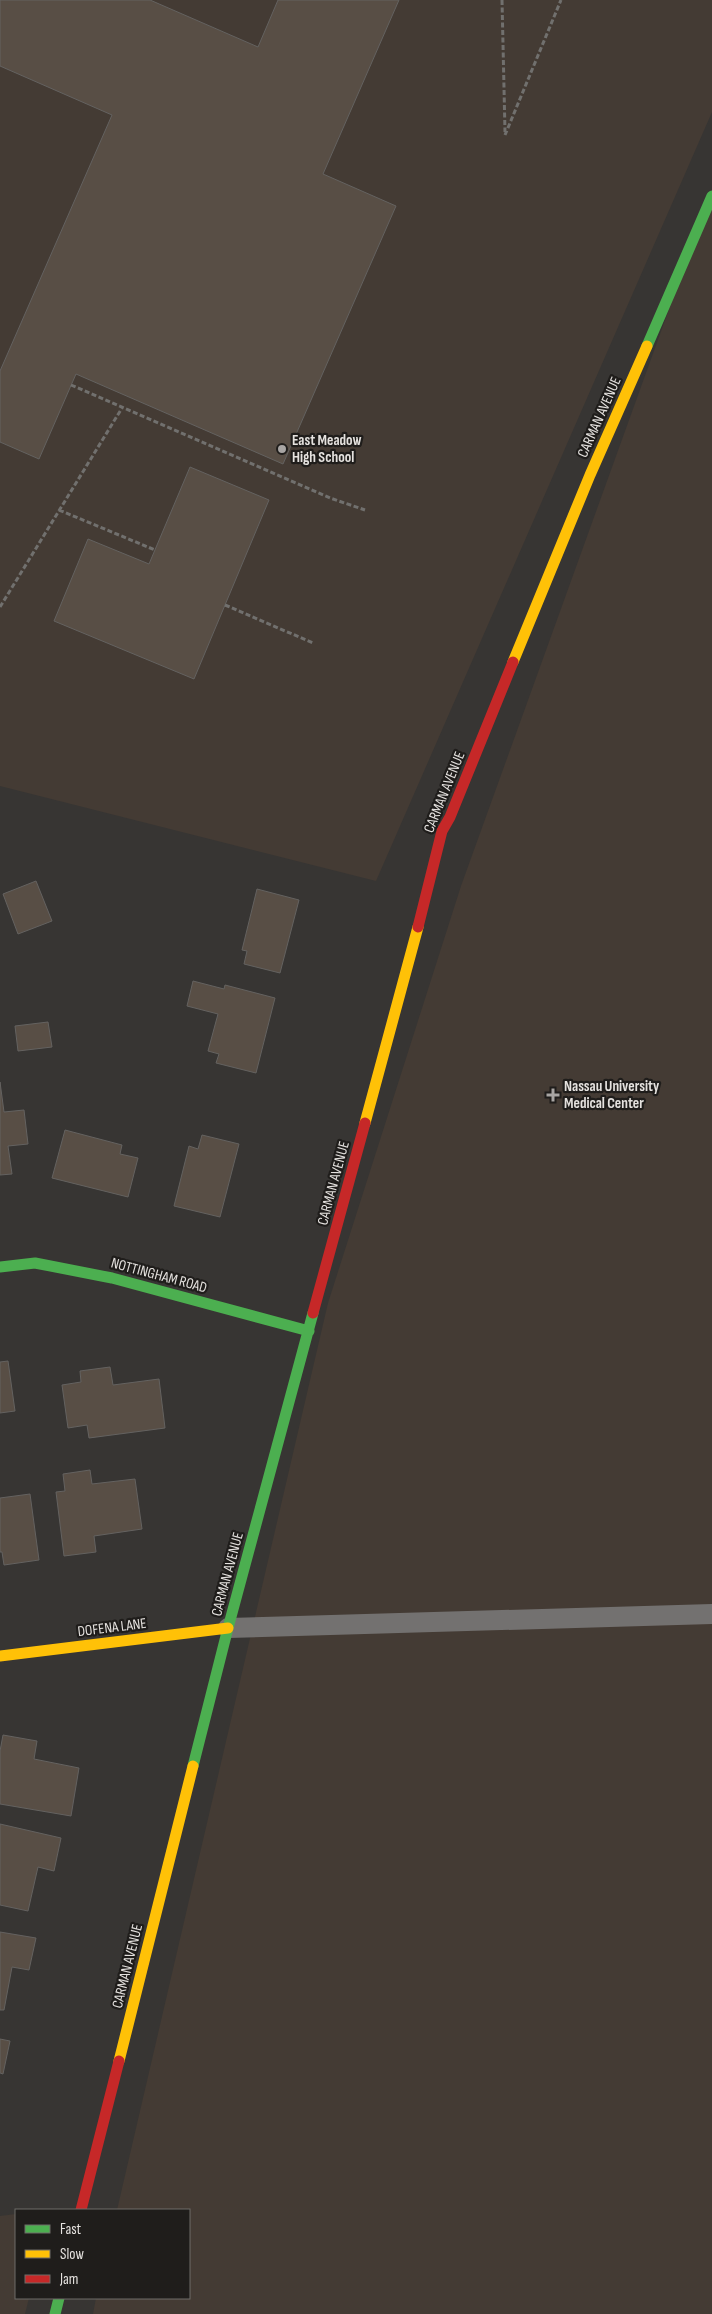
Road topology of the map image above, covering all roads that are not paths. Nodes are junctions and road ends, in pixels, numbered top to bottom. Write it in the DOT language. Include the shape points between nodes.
graph roads {
  1 [pos="712,196"];
  2 [pos="0,1267"];
  3 [pos="309,1331"];
  4 [pos="712,1614"];
  5 [pos="228,1628"];
  6 [pos="0,1656"];
  7 [pos="81,2209"];
  8 [pos="59,2299"];
  9 [pos="55,2314"];
  1 -- 3 [label="main road, CARMAN AVENUE" via="590,475 442,831 432,879"];
  2 -- 3 [label="main road, NOTTINGHAM ROAD" via="35,1263 112,1278"];
  3 -- 5 [label="main road, CARMAN AVENUE"];
  4 -- 5 [label="lane"];
  5 -- 6 [label="main road, DOFENA LANE"];
  5 -- 7 [label="main road, CARMAN AVENUE"];
  8 -- 9 [label="main road"];
}
